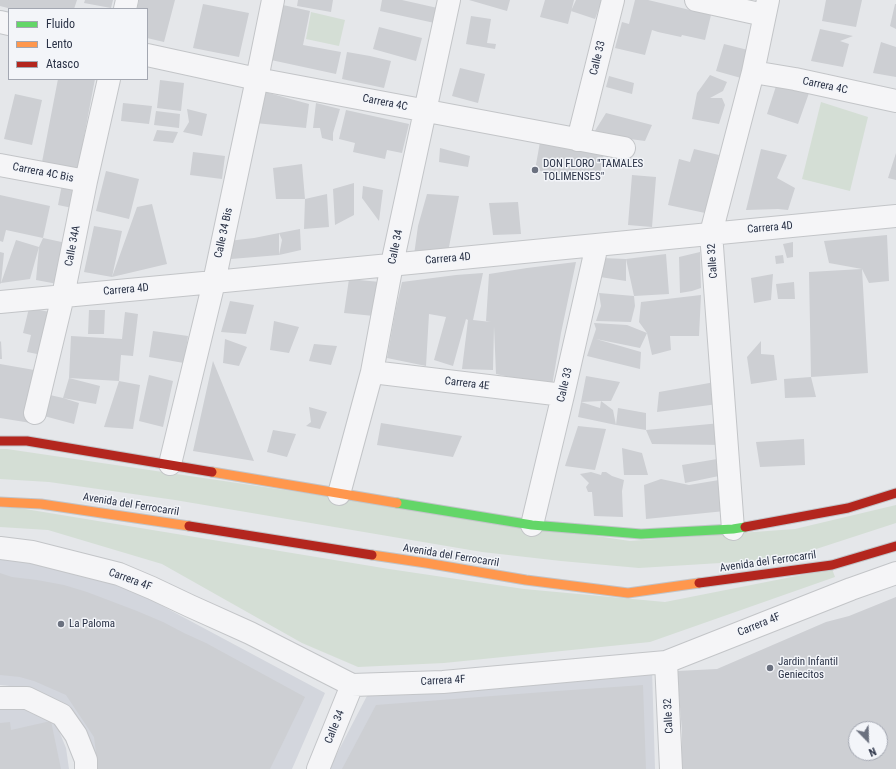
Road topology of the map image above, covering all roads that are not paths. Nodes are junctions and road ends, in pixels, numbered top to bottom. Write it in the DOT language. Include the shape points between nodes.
graph roads {
  1 [pos="273,0"];
  2 [pos="449,0"];
  3 [pos="613,0"];
  4 [pos="696,0"];
  5 [pos="766,7"];
  6 [pos="148,55"];
  7 [pos="753,72"];
  8 [pos="257,79"];
  9 [pos="109,80"];
  10 [pos="896,101"];
  11 [pos="425,111"];
  12 [pos="578,140"];
  13 [pos="624,148"];
  14 [pos="0,165"];
  15 [pos="86,181"];
  16 [pos="896,216"];
  17 [pos="711,233"];
  18 [pos="597,245"];
  19 [pos="392,264"];
  20 [pos="214,282"];
  21 [pos="63,296"];
  22 [pos="0,302"];
  23 [pos="372,372"];
  24 [pos="563,395"];
  25 [pos="35,413"];
  26 [pos="0,441"];
  27 [pos="170,464"];
  28 [pos="896,493"];
  29 [pos="338,494"];
  30 [pos="0,502"];
  31 [pos="532,525"];
  32 [pos="733,529"];
  33 [pos="896,546"];
  34 [pos="0,548"];
  35 [pos="896,573"];
  36 [pos="666,662"];
  37 [pos="352,685"];
  38 [pos="0,698"];
  39 [pos="86,769"];
  40 [pos="318,769"];
  41 [pos="672,769"];
  1 -- 8 [label="street, Calle 34 Bis"];
  2 -- 11 [label="street, Calle 34"];
  3 -- 12 [label="street, Calle 33"];
  4 -- 5 [label="street"];
  5 -- 7 [label="street, Calle 32"];
  6 -- 8 [label="street, Carrera 4C"];
  7 -- 10 [label="street, Carrera 4C"];
  7 -- 17 [label="street, Calle 32"];
  8 -- 11 [label="street, Carrera 4C"];
  8 -- 20 [label="street, Calle 34 Bis"];
  9 -- 15 [label="street, Calle 34A"];
  11 -- 12 [label="street, Carrera 4C"];
  11 -- 19 [label="street, Calle 34"];
  12 -- 13 [label="street, Carrera 4C"];
  14 -- 15 [label="street, Carrera 4C Bis"];
  15 -- 21 [label="street, Calle 34A"];
  16 -- 17 [label="street, Carrera 4D"];
  17 -- 18 [label="street, Carrera 4D"];
  17 -- 32 [label="street, Calle 32"];
  18 -- 19 [label="street, Carrera 4D"];
  18 -- 24 [label="street, Calle 33"];
  19 -- 20 [label="street, Carrera 4D"];
  19 -- 23 [label="street, Calle 34"];
  20 -- 21 [label="street, Carrera 4D"];
  20 -- 27 [label="street, Calle 34 Bis"];
  21 -- 22 [label="street, Carrera 4D"];
  21 -- 25 [label="street, Calle 34A"];
  23 -- 24 [label="street, Carrera 4E"];
  23 -- 29 [label="street, Calle 34"];
  24 -- 31 [label="street, Calle 33"];
  26 -- 27 [label="main road" via="27,441"];
  27 -- 29 [label="main road"];
  28 -- 32 [label="main road" via="848,508"];
  29 -- 31 [label="main road"];
  30 -- 33 [label="main road, Avenida del Ferrocarril" via="41,504 128,516 526,580 628,593 832,565"];
  31 -- 32 [label="main road" via="641,534"];
  34 -- 37 [label="street, Carrera 4F" via="32,552 118,574 250,633"];
  35 -- 36 [label="street, Carrera 4F"];
  36 -- 37 [label="street, Carrera 4F" via="443,682"];
  36 -- 41 [label="street, Calle 32"];
  37 -- 40 [label="street, Calle 34"];
  38 -- 39 [label="street" via="27,698 62,715 76,735 86,760"];
}
